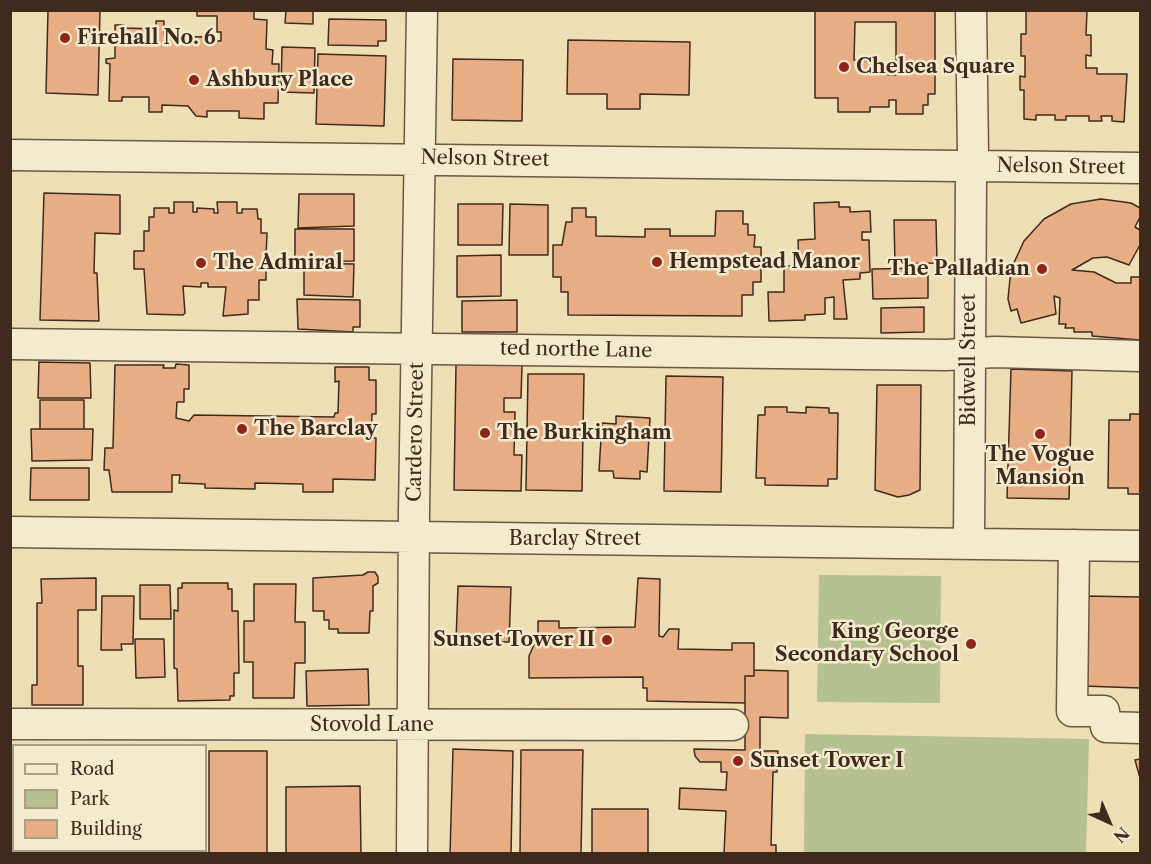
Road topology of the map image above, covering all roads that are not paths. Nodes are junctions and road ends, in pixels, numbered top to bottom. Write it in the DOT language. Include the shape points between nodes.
graph roads {
  1 [pos="422,10"];
  2 [pos="971,10"];
  3 [pos="10,155"];
  4 [pos="421,158"];
  5 [pos="971,166"];
  6 [pos="1140,168"];
  7 [pos="10,344"];
  8 [pos="418,348"];
  9 [pos="968,353"];
  10 [pos="1140,356"];
  11 [pos="10,532"];
  12 [pos="414,537"];
  13 [pos="969,542"];
  14 [pos="1074,545"];
  15 [pos="1140,546"];
  16 [pos="10,724"];
  17 [pos="414,725"];
  18 [pos="734,725"];
  19 [pos="1140,728"];
  20 [pos="412,854"];
  1 -- 4 [label="street, Cardero Street"];
  2 -- 5 [label="street, Bidwell Street"];
  3 -- 4 [label="street, Nelson Street"];
  4 -- 5 [label="street, Nelson Street"];
  4 -- 8 [label="street, Cardero Street"];
  5 -- 6 [label="street, Nelson Street"];
  5 -- 9 [label="street, Bidwell Street"];
  7 -- 8 [label="street, ted northe Lane"];
  8 -- 9 [label="street, ted northe Lane"];
  8 -- 12 [label="street, Cardero Street"];
  9 -- 10 [label="street, ted northe Lane"];
  9 -- 13 [label="street, Bidwell Street"];
  11 -- 12 [label="street, Barclay Street"];
  12 -- 13 [label="street, Barclay Street"];
  12 -- 17 [label="street, Cardero Street"];
  13 -- 14 [label="street, Barclay Street"];
  14 -- 15 [label="street, Barclay Street"];
  14 -- 19 [label="street" via="1072,711 1104,711 1106,727"];
  16 -- 17 [label="street, Stovold Lane"];
  17 -- 18 [label="street, Stovold Lane"];
  17 -- 20 [label="street, Cardero Street"];
}
